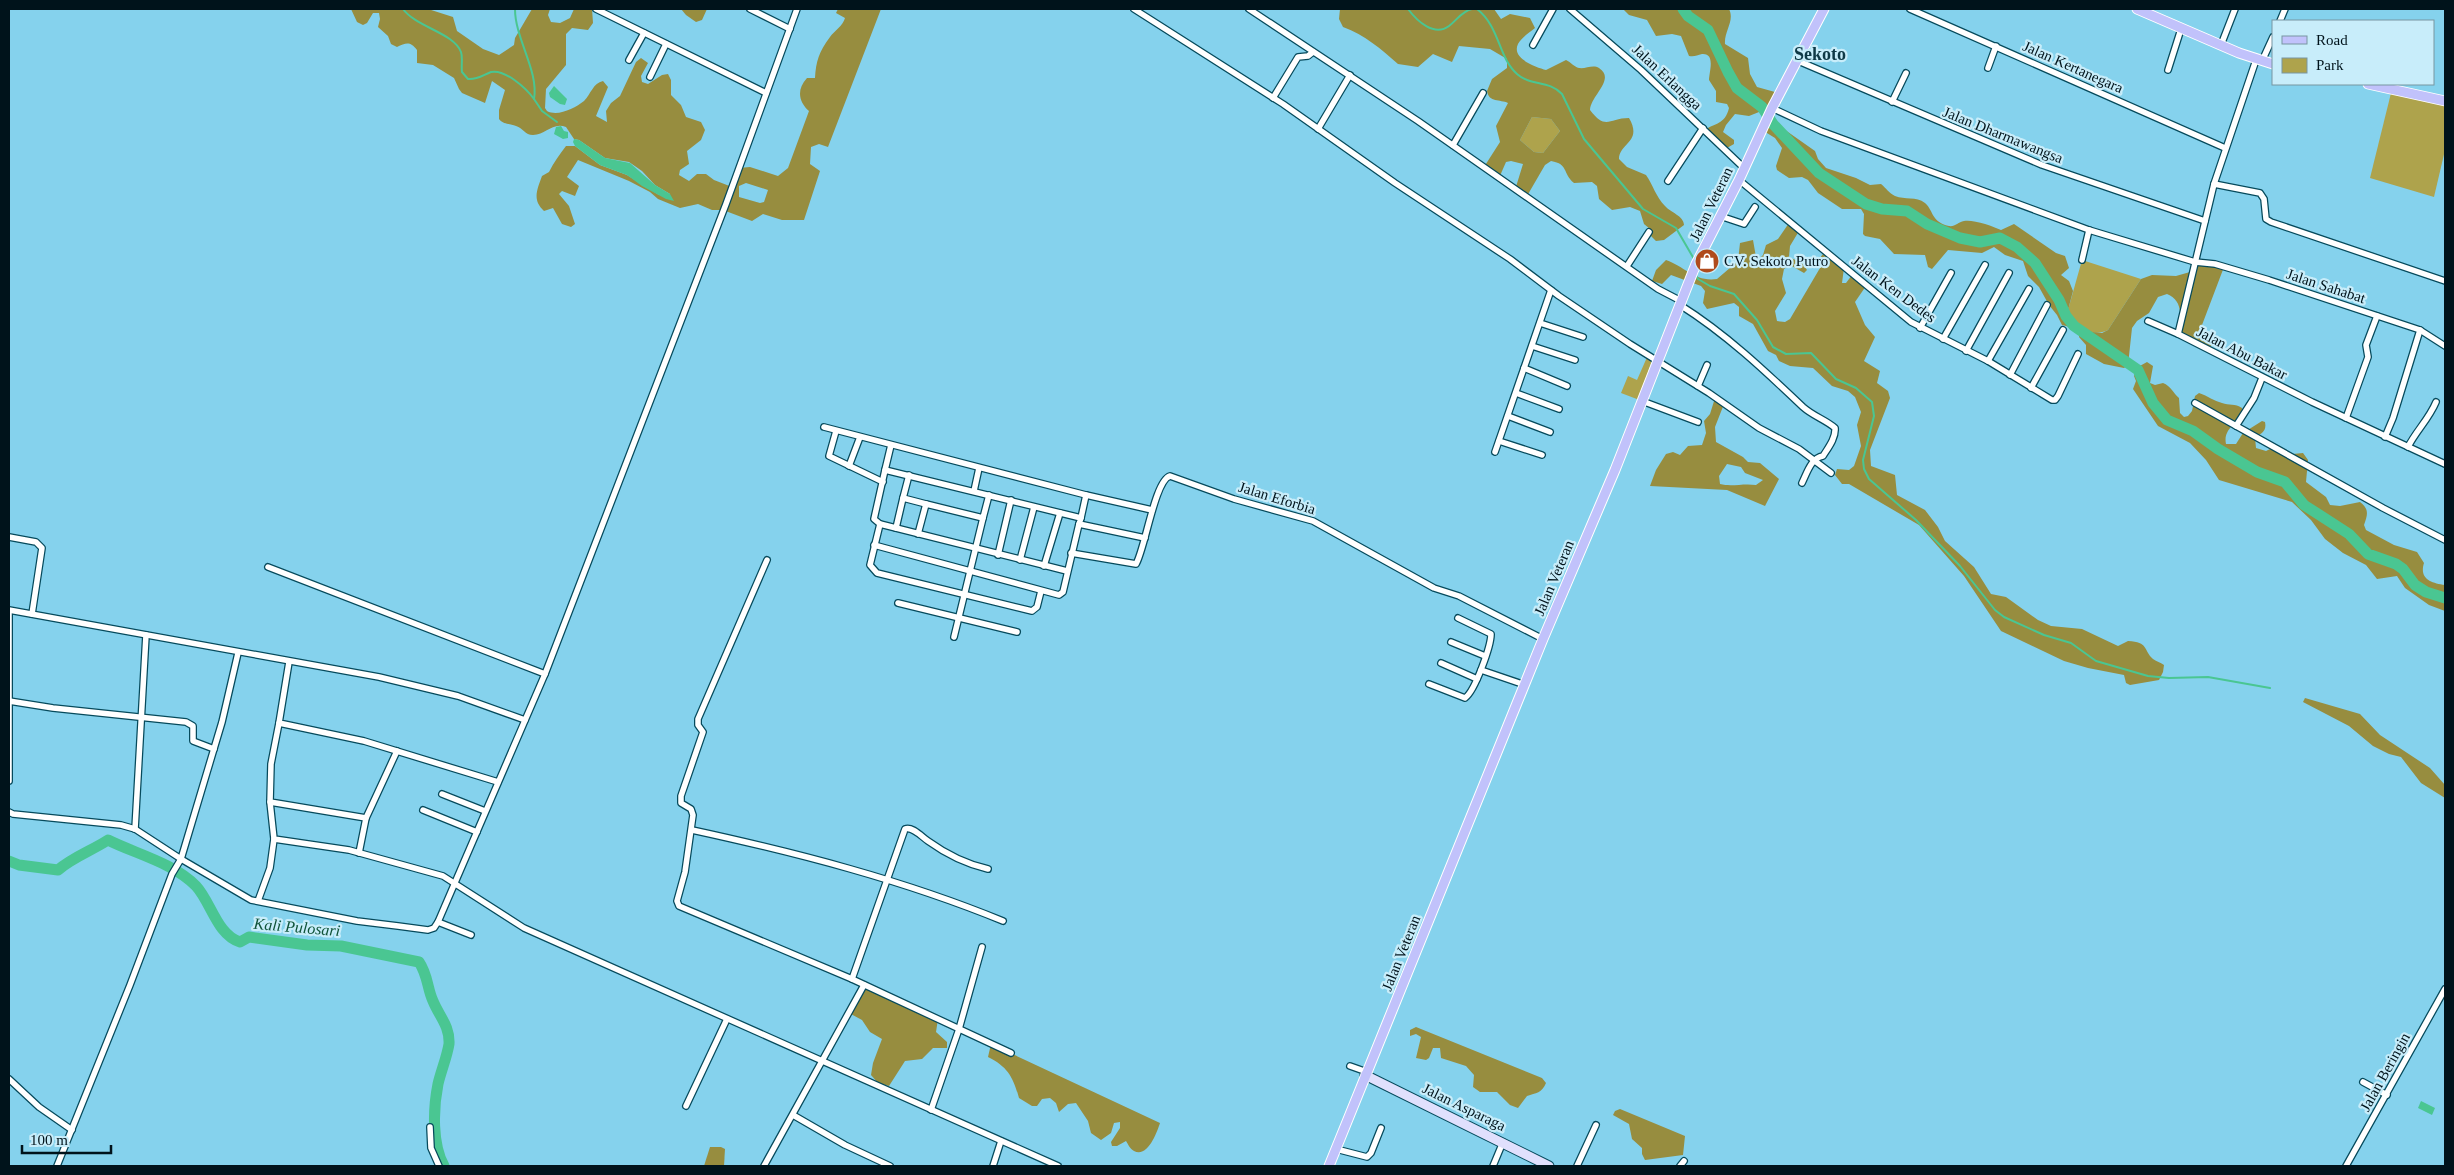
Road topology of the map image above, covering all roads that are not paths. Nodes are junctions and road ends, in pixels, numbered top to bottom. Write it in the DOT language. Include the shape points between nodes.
graph roads {
  1 [pos="596,9"];
  2 [pos="750,9"];
  3 [pos="797,9"];
  4 [pos="1134,9"];
  5 [pos="1553,9"];
  6 [pos="1570,9"];
  7 [pos="1824,9"];
  8 [pos="1910,9"];
  9 [pos="2137,9"];
  10 [pos="2234,9"];
  11 [pos="1252,10"];
  12 [pos="2153,12"];
  13 [pos="790,28"];
  14 [pos="2181,29"];
  15 [pos="644,33"];
  16 [pos="2272,39"];
  17 [pos="666,44"];
  18 [pos="1533,44"];
  19 [pos="2221,45"];
  20 [pos="1996,46"];
  21 [pos="1313,52"];
  22 [pos="629,60"];
  23 [pos="1796,60"];
  24 [pos="2259,60"];
  25 [pos="2272,64"];
  26 [pos="1988,68"];
  27 [pos="2168,70"];
  28 [pos="1906,73"];
  29 [pos="1350,75"];
  30 [pos="650,77"];
  31 [pos="2386,86"];
  32 [pos="766,93"];
  33 [pos="1483,93"];
  34 [pos="1273,98"];
  35 [pos="2445,101"];
  36 [pos="1892,102"];
  37 [pos="1769,114"];
  38 [pos="1703,128"];
  39 [pos="1318,130"];
  40 [pos="1452,145"];
  41 [pos="2225,148"];
  42 [pos="1744,168"];
  43 [pos="1739,180"];
  44 [pos="1668,181"];
  45 [pos="2214,184"];
  46 [pos="1755,207"];
  47 [pos="1720,216"];
  48 [pos="2205,221"];
  49 [pos="2089,230"];
  50 [pos="1649,232"];
  51 [pos="2082,260"];
  52 [pos="2195,262"];
  53 [pos="1985,265"];
  54 [pos="1627,266"];
  55 [pos="2009,272"];
  56 [pos="1951,273"];
  57 [pos="2445,281"];
  58 [pos="2028,289"];
  59 [pos="1551,290"];
  60 [pos="1680,303"];
  61 [pos="2047,306"];
  62 [pos="2376,316"];
  63 [pos="2148,321"];
  64 [pos="1540,323"];
  65 [pos="1920,328"];
  66 [pos="2063,330"];
  67 [pos="2420,330"];
  68 [pos="2178,334"];
  69 [pos="1583,336"];
  70 [pos="1942,339"];
  71 [pos="1532,346"];
  72 [pos="2445,346"];
  73 [pos="1966,351"];
  74 [pos="2078,354"];
  75 [pos="1575,360"];
  76 [pos="1988,361"];
  77 [pos="1658,362"];
  78 [pos="1707,365"];
  79 [pos="1524,368"];
  80 [pos="2010,375"];
  81 [pos="2262,378"];
  82 [pos="1567,386"];
  83 [pos="1698,386"];
  84 [pos="2031,388"];
  85 [pos="1516,393"];
  86 [pos="1642,401"];
  87 [pos="2436,402"];
  88 [pos="2195,403"];
  89 [pos="1559,409"];
  90 [pos="1508,416"];
  91 [pos="2346,418"];
  92 [pos="1698,422"];
  93 [pos="2236,426"];
  94 [pos="824,428"];
  95 [pos="836,431"];
  96 [pos="1550,432"];
  97 [pos="860,437"];
  98 [pos="2385,437"];
  99 [pos="1499,441"];
  100 [pos="890,445"];
  101 [pos="2408,447"];
  102 [pos="1495,452"];
  103 [pos="1542,455"];
  104 [pos="1814,460"];
  105 [pos="2445,464"];
  106 [pos="849,466"];
  107 [pos="979,468"];
  108 [pos="885,470"];
  109 [pos="1832,473"];
  110 [pos="909,475"];
  111 [pos="882,482"];
  112 [pos="1802,483"];
  113 [pos="974,491"];
  114 [pos="989,495"];
  115 [pos="1086,495"];
  116 [pos="903,498"];
  117 [pos="1011,500"];
  118 [pos="926,504"];
  119 [pos="1034,507"];
  120 [pos="1152,510"];
  121 [pos="1060,513"];
  122 [pos="983,518"];
  123 [pos="1081,518"];
  124 [pos="880,524"];
  125 [pos="1079,524"];
  126 [pos="896,528"];
  127 [pos="918,534"];
  128 [pos="9,537"];
  129 [pos="1145,538"];
  130 [pos="2445,540"];
  131 [pos="874,545"];
  132 [pos="975,550"];
  133 [pos="1071,553"];
  134 [pos="998,555"];
  135 [pos="767,560"];
  136 [pos="1020,560"];
  137 [pos="1044,566"];
  138 [pos="268,568"];
  139 [pos="1067,571"];
  140 [pos="970,572"];
  141 [pos="1041,591"];
  142 [pos="964,594"];
  143 [pos="898,603"];
  144 [pos="9,610"];
  145 [pos="32,614"];
  146 [pos="959,618"];
  147 [pos="1458,618"];
  148 [pos="1017,632"];
  149 [pos="146,635"];
  150 [pos="954,637"];
  151 [pos="1543,639"];
  152 [pos="1451,642"];
  153 [pos="238,653"];
  154 [pos="1485,656"];
  155 [pos="289,662"];
  156 [pos="1442,663"];
  157 [pos="1481,670"];
  158 [pos="545,674"];
  159 [pos="1477,679"];
  160 [pos="1429,684"];
  161 [pos="1524,685"];
  162 [pos="9,701"];
  163 [pos="142,718"];
  164 [pos="525,720"];
  165 [pos="279,723"];
  166 [pos="9,732"];
  167 [pos="214,749"];
  168 [pos="397,751"];
  169 [pos="9,781"];
  170 [pos="498,782"];
  171 [pos="442,794"];
  172 [pos="270,802"];
  173 [pos="423,810"];
  174 [pos="485,811"];
  175 [pos="9,812"];
  176 [pos="366,818"];
  177 [pos="134,829"];
  178 [pos="692,830"];
  179 [pos="477,832"];
  180 [pos="274,839"];
  181 [pos="359,852"];
  182 [pos="181,860"];
  183 [pos="988,869"];
  184 [pos="886,880"];
  185 [pos="455,882"];
  186 [pos="258,902"];
  187 [pos="438,922"];
  188 [pos="1003,922"];
  189 [pos="471,935"];
  190 [pos="982,948"];
  191 [pos="852,979"];
  192 [pos="864,984"];
  193 [pos="2445,989"];
  194 [pos="728,1019"];
  195 [pos="959,1029"];
  196 [pos="1011,1053"];
  197 [pos="823,1062"];
  198 [pos="1350,1066"];
  199 [pos="1366,1073"];
  200 [pos="9,1079"];
  201 [pos="2363,1082"];
  202 [pos="2387,1095"];
  203 [pos="686,1106"];
  204 [pos="931,1110"];
  205 [pos="793,1115"];
  206 [pos="1596,1126"];
  207 [pos="430,1127"];
  208 [pos="1381,1128"];
  209 [pos="72,1130"];
  210 [pos="1000,1141"];
  211 [pos="1502,1142"];
  212 [pos="1336,1148"];
  213 [pos="57,1166"];
  214 [pos="439,1166"];
  215 [pos="764,1166"];
  216 [pos="890,1166"];
  217 [pos="993,1166"];
  218 [pos="1058,1166"];
  219 [pos="1328,1166"];
  220 [pos="1493,1166"];
  221 [pos="1550,1166"];
  222 [pos="1577,1166"];
  223 [pos="2346,1166"];
  1 -- 15 [label="street"];
  2 -- 13 [label="street"];
  3 -- 13 [label="street"];
  4 -- 34 [label="street"];
  5 -- 18 [label="street"];
  6 -- 38 [label="street, Jalan Erlangga" via="1603,35"];
  7 -- 23 [label="main road, Jalan Veteran"];
  8 -- 20 [label="street, Jalan Kertanegara"];
  9 -- 12 [label="main road"];
  10 -- 19 [label="street"];
  11 -- 21 [label="street"];
  12 -- 14 [label="main road"];
  13 -- 32 [label="street"];
  14 -- 19 [label="main road"];
  14 -- 27 [label="street"];
  15 -- 17 [label="street"];
  15 -- 22 [label="street"];
  16 -- 24 [label="street, Jalan Abu Bakar"];
  17 -- 30 [label="street"];
  17 -- 32 [label="street"];
  19 -- 24 [label="main road"];
  20 -- 26 [label="street"];
  20 -- 41 [label="street, Jalan Kertanegara"];
  21 -- 29 [label="street"];
  21 -- 34 [label="street" via="1308,56 1298,56"];
  23 -- 36 [label="street, Jalan Dharmawangsa"];
  23 -- 37 [label="main road, Jalan Veteran"];
  24 -- 25 [label="main road"];
  24 -- 41 [label="street, Jalan Abu Bakar"];
  28 -- 36 [label="street"];
  29 -- 39 [label="street"];
  29 -- 40 [label="street"];
  31 -- 35 [label="main road"];
  32 -- 158 [label="street"];
  33 -- 40 [label="street"];
  34 -- 39 [label="street"];
  36 -- 48 [label="street, Jalan Dharmawangsa" via="2042,165"];
  37 -- 42 [label="main road, Jalan Veteran"];
  37 -- 49 [label="street, Jalan Sahabat"];
  38 -- 42 [label="street, Jalan Erlangga"];
  38 -- 44 [label="street"];
  39 -- 59 [label="street"];
  40 -- 54 [label="street"];
  41 -- 45 [label="street, Jalan Abu Bakar"];
  42 -- 43 [label="main road, Jalan Veteran"];
  43 -- 47 [label="main road, Jalan Veteran"];
  43 -- 65 [label="street, Jalan Ken Dedes"];
  45 -- 48 [label="street, Jalan Abu Bakar"];
  45 -- 57 [label="street" via="2260,193 2264,198 2266,219 2270,222"];
  46 -- 47 [label="street" via="1744,224"];
  47 -- 60 [label="main road, Jalan Veteran"];
  48 -- 52 [label="street, Jalan Abu Bakar"];
  49 -- 51 [label="street"];
  49 -- 52 [label="street, Jalan Sahabat"];
  50 -- 54 [label="street"];
  52 -- 62 [label="street, Jalan Sahabat" via="2215,264"];
  52 -- 68 [label="street, Jalan Abu Bakar"];
  53 -- 70 [label="street"];
  54 -- 60 [label="street"];
  55 -- 73 [label="street"];
  56 -- 65 [label="street"];
  58 -- 76 [label="street"];
  59 -- 64 [label="street"];
  59 -- 77 [label="street"];
  60 -- 77 [label="main road, Jalan Veteran"];
  60 -- 104 [label="street" via="1724,334 1804,408 1835,428 1834,437 1823,456"];
  61 -- 80 [label="street"];
  62 -- 67 [label="street, Jalan Sahabat"];
  62 -- 91 [label="street" via="2366,345 2368,357"];
  63 -- 68 [label="street"];
  64 -- 69 [label="street"];
  64 -- 71 [label="street"];
  65 -- 70 [label="street, Jalan Ken Dedes"];
  66 -- 84 [label="street"];
  67 -- 72 [label="street, Jalan Sahabat"];
  67 -- 98 [label="street"];
  68 -- 81 [label="street, Jalan Abu Bakar"];
  70 -- 73 [label="street, Jalan Ken Dedes"];
  71 -- 75 [label="street"];
  71 -- 79 [label="street"];
  73 -- 76 [label="street, Jalan Ken Dedes"];
  74 -- 84 [label="street, Jalan Ken Dedes" via="2055,400"];
  76 -- 80 [label="street, Jalan Ken Dedes"];
  77 -- 83 [label="street"];
  77 -- 86 [label="main road, Jalan Veteran"];
  78 -- 83 [label="street"];
  79 -- 82 [label="street"];
  79 -- 85 [label="street"];
  80 -- 84 [label="street, Jalan Ken Dedes"];
  81 -- 91 [label="street, Jalan Abu Bakar"];
  81 -- 93 [label="street"];
  83 -- 104 [label="street" via="1759,428"];
  85 -- 89 [label="street"];
  85 -- 90 [label="street"];
  86 -- 92 [label="street"];
  86 -- 151 [label="main road, Jalan Veteran"];
  87 -- 101 [label="street"];
  88 -- 93 [label="street"];
  90 -- 96 [label="street"];
  90 -- 99 [label="street"];
  91 -- 98 [label="street, Jalan Abu Bakar"];
  93 -- 130 [label="street"];
  94 -- 95 [label="street"];
  95 -- 97 [label="street"];
  95 -- 106 [label="street" via="829,454"];
  97 -- 100 [label="street"];
  97 -- 106 [label="street"];
  98 -- 101 [label="street, Jalan Abu Bakar"];
  99 -- 102 [label="street"];
  99 -- 103 [label="street"];
  100 -- 107 [label="street"];
  100 -- 108 [label="street"];
  101 -- 105 [label="street, Jalan Abu Bakar"];
  104 -- 109 [label="street"];
  104 -- 112 [label="street"];
  106 -- 111 [label="street"];
  107 -- 113 [label="street"];
  107 -- 115 [label="street"];
  108 -- 110 [label="street"];
  108 -- 111 [label="street"];
  110 -- 113 [label="street"];
  110 -- 116 [label="street"];
  111 -- 124 [label="street" via="874,519"];
  113 -- 114 [label="street"];
  114 -- 117 [label="street"];
  114 -- 122 [label="street"];
  115 -- 120 [label="street"];
  115 -- 123 [label="street"];
  116 -- 118 [label="street"];
  116 -- 126 [label="street"];
  117 -- 119 [label="street"];
  117 -- 134 [label="street"];
  118 -- 122 [label="street"];
  118 -- 127 [label="street"];
  119 -- 121 [label="street"];
  119 -- 136 [label="street"];
  120 -- 129 [label="street, Jalan Eforbia"];
  120 -- 151 [label="street, Jalan Eforbia" via="1164,479 1170,476 1234,499 1290,513 1353,542 1434,588 1458,596"];
  121 -- 123 [label="street"];
  121 -- 137 [label="street"];
  122 -- 132 [label="street"];
  123 -- 125 [label="street"];
  124 -- 126 [label="street"];
  124 -- 131 [label="street"];
  125 -- 129 [label="street"];
  125 -- 133 [label="street"];
  126 -- 127 [label="street"];
  127 -- 132 [label="street"];
  128 -- 145 [label="street" via="36,542 42,548"];
  129 -- 133 [label="street, Jalan Eforbia" via="1138,561 1134,564"];
  131 -- 140 [label="street"];
  131 -- 142 [label="street" via="870,565 877,572"];
  132 -- 134 [label="street"];
  132 -- 140 [label="street"];
  133 -- 139 [label="street"];
  134 -- 136 [label="street"];
  135 -- 178 [label="street" via="698,720 703,732 680,800 692,811"];
  136 -- 137 [label="street"];
  137 -- 139 [label="street"];
  138 -- 158 [label="street"];
  139 -- 141 [label="street" via="1061,595"];
  140 -- 141 [label="street"];
  140 -- 142 [label="street"];
  141 -- 142 [label="street" via="1037,607 1032,611"];
  142 -- 146 [label="street"];
  143 -- 146 [label="street"];
  144 -- 145 [label="street"];
  144 -- 162 [label="street"];
  145 -- 149 [label="street"];
  146 -- 148 [label="street"];
  146 -- 150 [label="street"];
  147 -- 154 [label="street" via="1491,634"];
  149 -- 153 [label="street"];
  149 -- 163 [label="street"];
  151 -- 161 [label="main road, Jalan Veteran"];
  152 -- 154 [label="street"];
  153 -- 155 [label="street"];
  153 -- 167 [label="street"];
  154 -- 157 [label="street"];
  155 -- 164 [label="street" via="379,677 450,694"];
  155 -- 165 [label="street"];
  156 -- 159 [label="street"];
  157 -- 159 [label="street"];
  157 -- 161 [label="street"];
  158 -- 164 [label="street"];
  159 -- 160 [label="street" via="1469,695 1463,698"];
  161 -- 199 [label="main road, Jalan Veteran"];
  162 -- 163 [label="street"];
  162 -- 166 [label="street"];
  163 -- 167 [label="street" via="191,723 193,741"];
  163 -- 177 [label="street"];
  164 -- 170 [label="street"];
  165 -- 168 [label="street"];
  165 -- 172 [label="street" via="271,764"];
  166 -- 169 [label="street"];
  167 -- 182 [label="street"];
  168 -- 170 [label="street"];
  168 -- 176 [label="street"];
  170 -- 174 [label="street"];
  171 -- 174 [label="street"];
  172 -- 176 [label="street"];
  172 -- 180 [label="street"];
  173 -- 179 [label="street"];
  174 -- 179 [label="street"];
  175 -- 177 [label="street"];
  176 -- 181 [label="street"];
  177 -- 182 [label="street"];
  178 -- 184 [label="street" via="799,854"];
  178 -- 191 [label="street" via="677,901 679,906"];
  179 -- 185 [label="street"];
  180 -- 181 [label="street"];
  180 -- 186 [label="street" via="270,868"];
  181 -- 185 [label="street"];
  182 -- 186 [label="street"];
  182 -- 209 [label="street" via="172,874"];
  183 -- 184 [label="street" via="945,853 906,827"];
  184 -- 188 [label="street" via="957,902"];
  184 -- 191 [label="street"];
  185 -- 187 [label="street"];
  185 -- 194 [label="street" via="524,928"];
  186 -- 187 [label="street" via="357,921 428,930"];
  187 -- 189 [label="street"];
  190 -- 195 [label="street"];
  191 -- 192 [label="street"];
  192 -- 195 [label="street"];
  192 -- 197 [label="street"];
  193 -- 202 [label="street, Jalan Beringin"];
  194 -- 197 [label="street"];
  194 -- 203 [label="street"];
  195 -- 196 [label="street"];
  195 -- 204 [label="street"];
  197 -- 204 [label="street"];
  197 -- 205 [label="street"];
  198 -- 199 [label="street"];
  199 -- 211 [label="street, Jalan Asparaga"];
  199 -- 212 [label="main road, Jalan Veteran"];
  200 -- 209 [label="street"];
  201 -- 202 [label="street"];
  202 -- 223 [label="street, Jalan Beringin"];
  204 -- 210 [label="street"];
  205 -- 215 [label="street"];
  205 -- 216 [label="street"];
  206 -- 222 [label="street"];
  207 -- 214 [label="street" via="431,1148"];
  208 -- 212 [label="street" via="1367,1157"];
  209 -- 213 [label="street"];
  210 -- 217 [label="street"];
  210 -- 218 [label="street"];
  211 -- 220 [label="street"];
  211 -- 221 [label="street, Jalan Asparaga"];
  212 -- 219 [label="main road, Jalan Veteran"];
}
